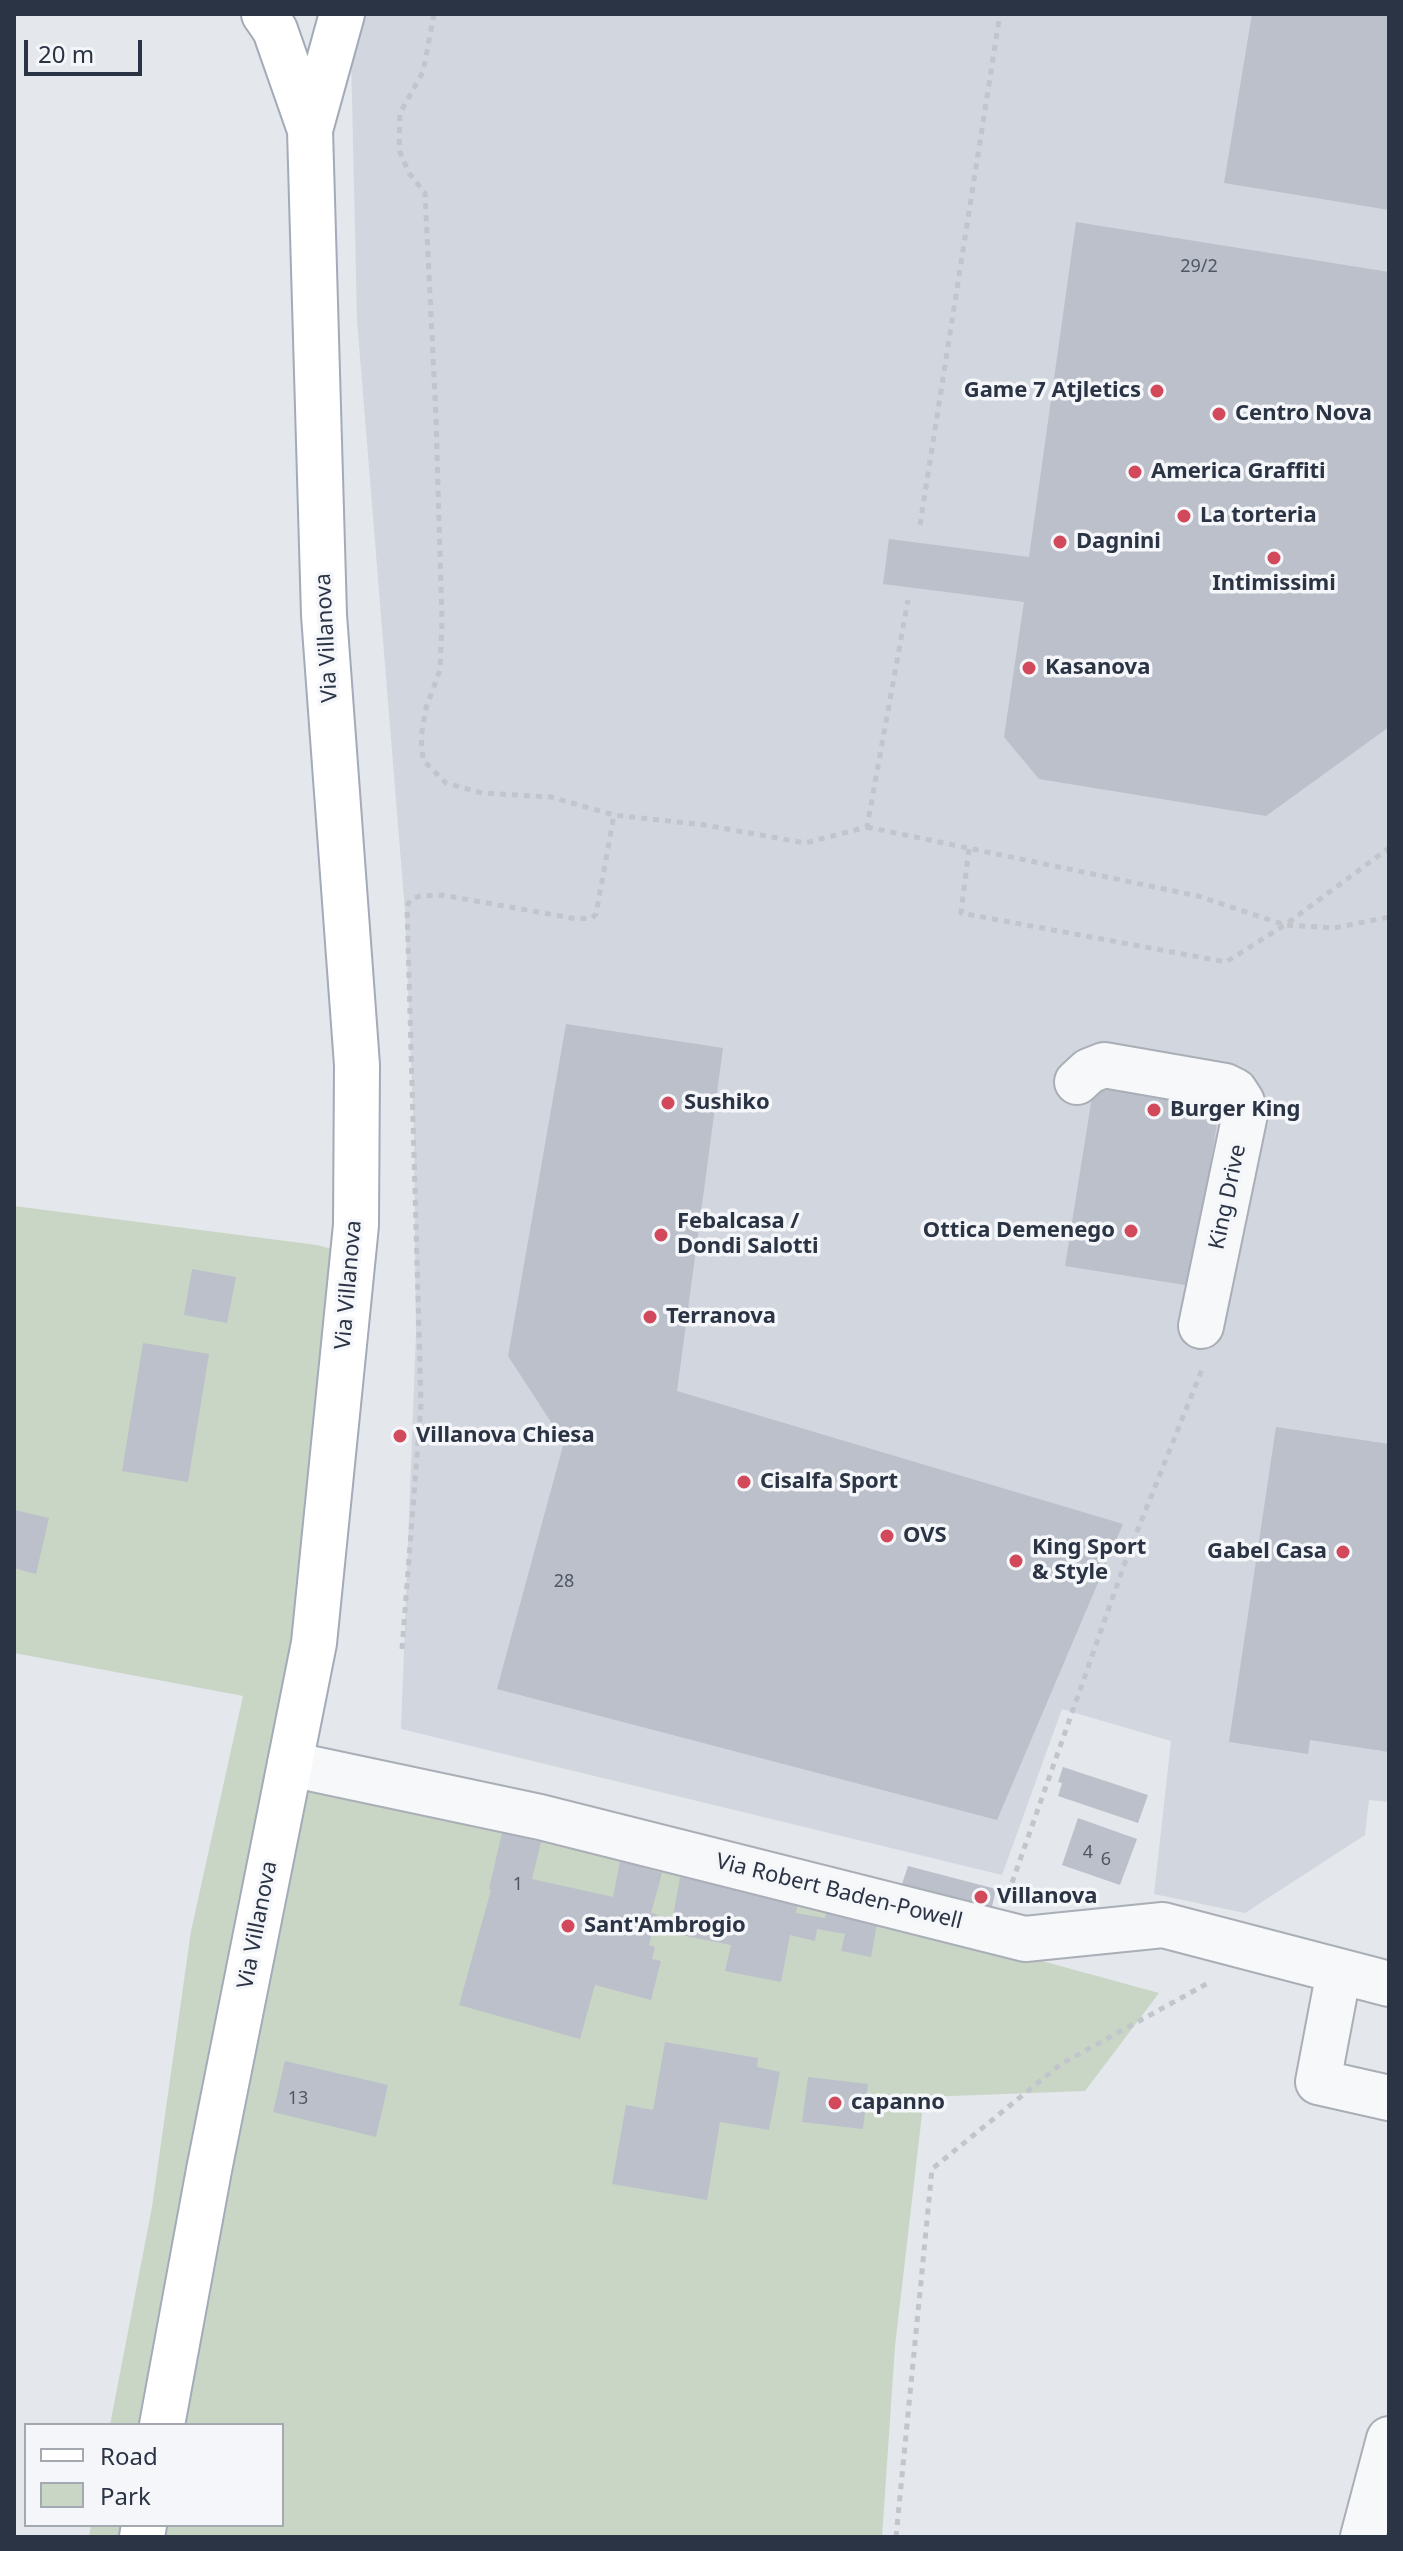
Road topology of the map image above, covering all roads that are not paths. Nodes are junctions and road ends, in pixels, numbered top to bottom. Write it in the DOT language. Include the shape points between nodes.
graph roads {
  1 [pos="264,14"];
  2 [pos="342,14"];
  3 [pos="310,130"];
  4 [pos="1077,1082"];
  5 [pos="1203,1345"];
  6 [pos="290,1764"];
  7 [pos="1339,1971"];
  8 [pos="1389,1984"];
  9 [pos="1389,2098"];
  10 [pos="162,2423"];
  11 [pos="1389,2439"];
  12 [pos="1363,2537"];
  1 -- 3 [label="main road, Via Villanova" via="275,30"];
  2 -- 3 [label="main road, Via Villanova"];
  3 -- 6 [label="main road, Via Villanova" via="324,615 357,1065 356,1225 314,1643"];
  4 -- 5 [label="street, King Drive" via="1104,1065 1225,1086 1242,1102 1245,1114"];
  6 -- 7 [label="street, Via Robert Baden-Powell" via="540,1817 1025,1939 1163,1925"];
  6 -- 10 [label="main road, Via Villanova"];
  7 -- 8 [label="street, Via Robert Baden-Powell"];
  7 -- 9 [label="street" via="1318,2082"];
  11 -- 12 [label="street"];
}
